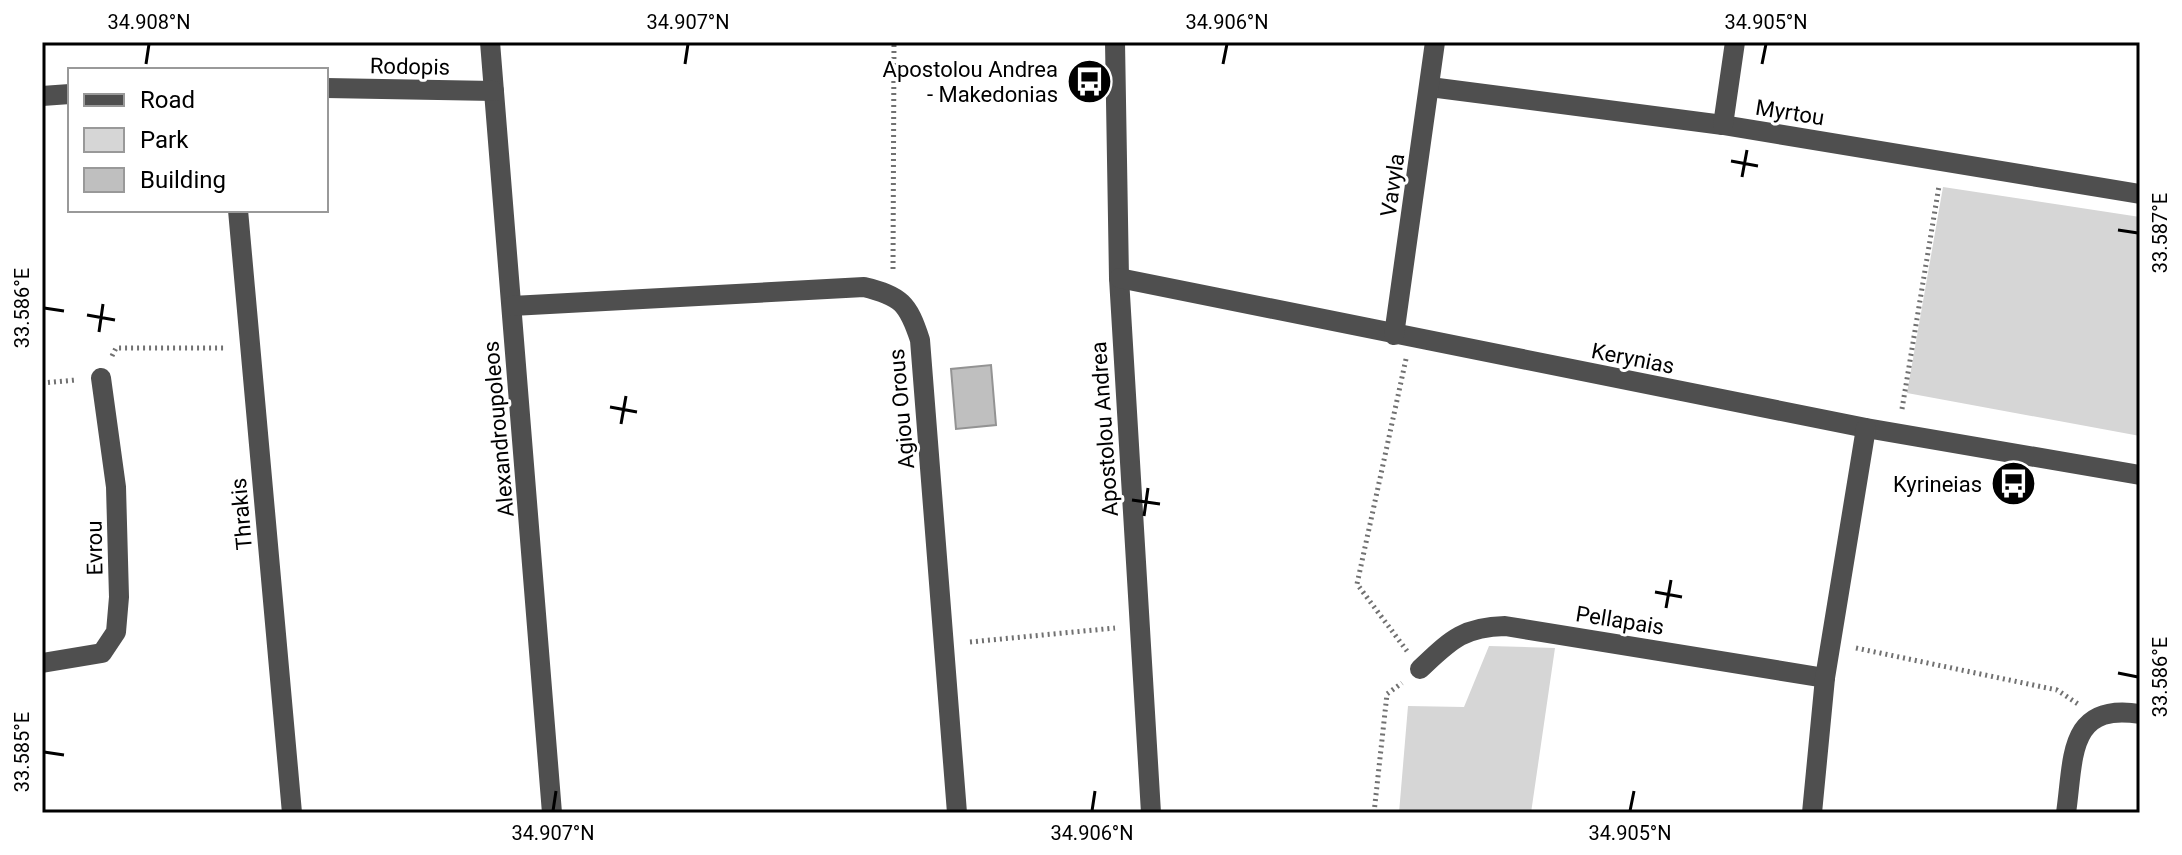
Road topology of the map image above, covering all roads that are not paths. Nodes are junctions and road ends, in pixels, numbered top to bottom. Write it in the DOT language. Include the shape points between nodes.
graph roads {
  1 [pos="490,42"];
  2 [pos="1115,42"];
  3 [pos="1435,42"];
  4 [pos="1735,42"];
  5 [pos="1430,87"];
  6 [pos="328,88"];
  7 [pos="494,91"];
  8 [pos="68,94"];
  9 [pos="42,96"];
  10 [pos="1723,125"];
  11 [pos="2140,194"];
  12 [pos="238,212"];
  13 [pos="1119,278"];
  14 [pos="512,306"];
  15 [pos="1402,337"];
  16 [pos="101,378"];
  17 [pos="1866,428"];
  18 [pos="2140,475"];
  19 [pos="42,663"];
  20 [pos="1420,669"];
  21 [pos="1825,678"];
  22 [pos="2140,714"];
  23 [pos="292,813"];
  24 [pos="552,813"];
  25 [pos="957,813"];
  26 [pos="1151,813"];
  27 [pos="1812,813"];
  28 [pos="2066,813"];
  1 -- 7 [label="street, Alexandroupoleos"];
  2 -- 13 [label="street, Apostolou Andrea"];
  3 -- 5 [label="street, Vavyla"];
  4 -- 10 [label="street"];
  5 -- 10 [label="street, Myrtou"];
  5 -- 15 [label="street, Vavyla"];
  6 -- 7 [label="street, Rodopis"];
  7 -- 14 [label="street, Alexandroupoleos"];
  8 -- 9 [label="street"];
  10 -- 11 [label="street, Myrtou"];
  12 -- 23 [label="street, Thrakis"];
  13 -- 15 [label="street, Kerynias"];
  13 -- 26 [label="street, Apostolou Andrea"];
  14 -- 24 [label="street, Alexandroupoleos"];
  14 -- 25 [label="street, Agiou Orous" via="864,287 893,294 912,313 920,340"];
  15 -- 17 [label="street, Kerynias"];
  16 -- 19 [label="street, Evrou" via="116,487 116,632 102,653"];
  17 -- 18 [label="street, Kerynias"];
  17 -- 21 [label="street"];
  20 -- 21 [label="street, Pellapais" via="1453,637 1479,626 1505,626"];
  21 -- 27 [label="street"];
  22 -- 28 [label="street" via="2112,712 2085,724"];
}
